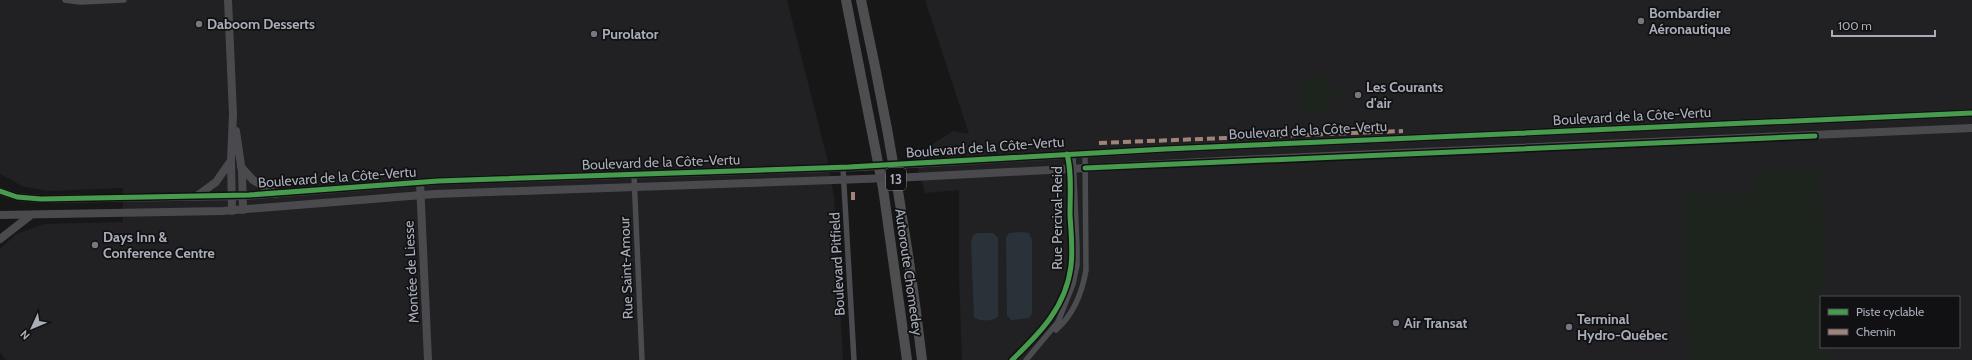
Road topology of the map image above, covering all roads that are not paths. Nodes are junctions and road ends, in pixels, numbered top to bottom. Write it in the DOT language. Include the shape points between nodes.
graph roads {
  1 [pos="65,0"];
  2 [pos="124,0"];
  3 [pos="228,0"];
  4 [pos="846,0"];
  5 [pos="861,0"];
  6 [pos="1972,113"];
  7 [pos="233,114"];
  8 [pos="1972,128"];
  9 [pos="1073,154"];
  10 [pos="1085,154"];
  11 [pos="230,161"];
  12 [pos="241,167"];
  13 [pos="844,168"];
  14 [pos="1075,168"];
  15 [pos="1085,168"];
  16 [pos="634,175"];
  17 [pos="844,179"];
  18 [pos="420,182"];
  19 [pos="635,187"];
  20 [pos="2,191"];
  21 [pos="276,194"];
  22 [pos="420,194"];
  23 [pos="196,196"];
  24 [pos="231,196"];
  25 [pos="243,196"];
  26 [pos="243,210"];
  27 [pos="232,211"];
  28 [pos="0,215"];
  29 [pos="31,215"];
  30 [pos="0,239"];
  31 [pos="1045,340"];
  32 [pos="428,360"];
  33 [pos="642,360"];
  34 [pos="854,360"];
  35 [pos="907,360"];
  36 [pos="922,360"];
  37 [pos="1026,360"];
  1 -- 2 [label="street"];
  3 -- 7 [label="street"];
  4 -- 35 [label="highway, Autoroute Chomedey / 13" via="883,188"];
  5 -- 36 [label="highway, Autoroute Chomedey / 13" via="910,262"];
  6 -- 10 [label="street, Boulevard de la Côte-Vertu"];
  7 -- 11 [label="street"];
  7 -- 12 [label="street"];
  8 -- 15 [label="street, Boulevard de la Côte-Vertu"];
  9 -- 10 [label="street, Boulevard de la Côte-Vertu"];
  9 -- 13 [label="street, Boulevard de la Côte-Vertu, bridge"];
  9 -- 14 [label="street, Rue Percival-Reid"];
  10 -- 15 [label="street, Rue Percival-Reid"];
  11 -- 23 [label="street" via="218,180"];
  11 -- 24 [label="street"];
  12 -- 21 [label="street" via="254,180"];
  12 -- 25 [label="street"];
  13 -- 16 [label="street, Boulevard de la Côte-Vertu"];
  13 -- 17 [label="street, Boulevard Pitfield"];
  14 -- 15 [label="street, Boulevard de la Côte-Vertu"];
  14 -- 17 [label="street, Boulevard de la Côte-Vertu, bridge"];
  14 -- 31 [label="street, Rue Percival-Reid" via="1075,274 1063,312"];
  15 -- 31 [label="street, Rue Percival-Reid" via="1085,279 1071,313"];
  16 -- 18 [label="street, Boulevard de la Côte-Vertu"];
  16 -- 19 [label="street, Rue Saint-Amour"];
  17 -- 19 [label="street, Boulevard de la Côte-Vertu"];
  17 -- 34 [label="street, Boulevard Pitfield"];
  18 -- 21 [label="street, Boulevard de la Côte-Vertu"];
  18 -- 22 [label="street, Montée de Liesse"];
  19 -- 22 [label="street, Boulevard de la Côte-Vertu"];
  19 -- 33 [label="street, Rue Saint-Amour"];
  20 -- 23 [label="street, Boulevard de la Côte-Vertu" via="22,198 41,199"];
  21 -- 25 [label="street, Boulevard de la Côte-Vertu"];
  22 -- 26 [label="street, Boulevard de la Côte-Vertu"];
  22 -- 32 [label="street, Montée de Liesse"];
  23 -- 24 [label="street, Boulevard de la Côte-Vertu"];
  24 -- 25 [label="street, Boulevard de la Côte-Vertu"];
  24 -- 27 [label="street"];
  25 -- 26 [label="street"];
  26 -- 27 [label="street, Boulevard de la Côte-Vertu"];
  27 -- 29 [label="street, Boulevard de la Côte-Vertu"];
  28 -- 29 [label="street, Boulevard de la Côte-Vertu"];
  29 -- 30 [label="street"];
  31 -- 37 [label="street, Rue Percival-Reid"];
}
